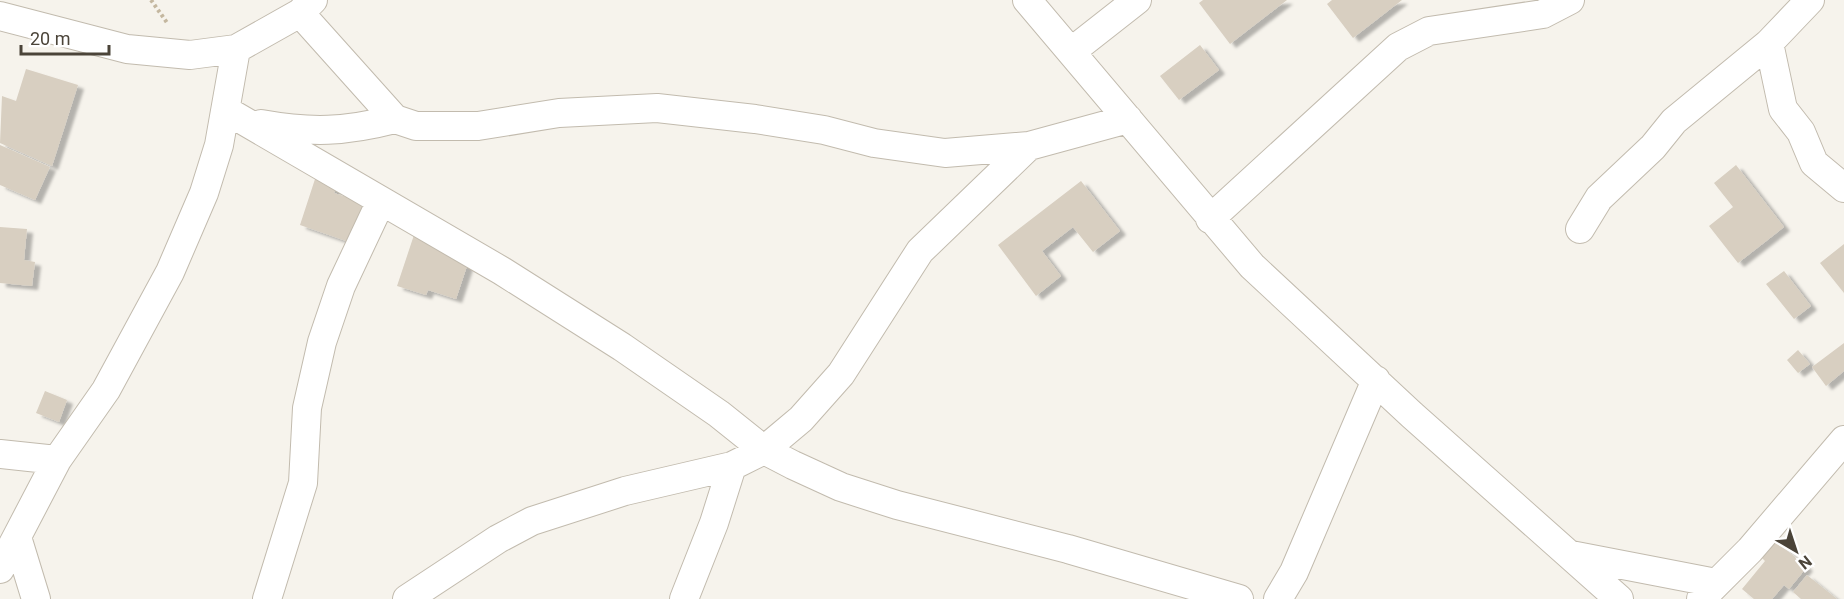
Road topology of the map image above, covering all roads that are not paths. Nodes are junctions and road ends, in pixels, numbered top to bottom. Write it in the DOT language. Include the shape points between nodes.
graph roads {
  1 [pos="1027,0"];
  2 [pos="1137,0"];
  3 [pos="1570,0"];
  4 [pos="1810,0"];
  5 [pos="307,6"];
  6 [pos="0,16"];
  7 [pos="1769,43"];
  8 [pos="236,49"];
  9 [pos="1072,51"];
  10 [pos="235,116"];
  11 [pos="394,118"];
  12 [pos="1128,119"];
  13 [pos="1029,146"];
  14 [pos="1844,188"];
  15 [pos="381,201"];
  16 [pos="1210,219"];
  17 [pos="1580,229"];
  18 [pos="1376,380"];
  19 [pos="1844,440"];
  20 [pos="764,450"];
  21 [pos="0,454"];
  22 [pos="57,460"];
  23 [pos="732,466"];
  24 [pos="17,537"];
  25 [pos="1571,555"];
  26 [pos="0,569"];
  27 [pos="1708,591"];
  28 [pos="36,599"];
  29 [pos="267,599"];
  30 [pos="407,599"];
  31 [pos="684,599"];
  32 [pos="1239,599"];
  33 [pos="1278,599"];
  34 [pos="1619,599"];
  1 -- 9 [label="street"];
  2 -- 9 [label="street"];
  3 -- 16 [label="street" via="1543,14 1429,31 1398,47"];
  4 -- 7 [label="street"];
  5 -- 8 [label="street"];
  5 -- 11 [label="street"];
  6 -- 8 [label="street" via="127,49 190,55"];
  7 -- 14 [label="street" via="1783,109 1802,132 1814,163"];
  7 -- 17 [label="street" via="1674,121 1653,147 1599,198"];
  8 -- 10 [label="street"];
  9 -- 12 [label="street"];
  10 -- 11 [label="street" via="291,129 336,131"];
  10 -- 15 [label="street"];
  10 -- 22 [label="street" via="170,272 106,390"];
  11 -- 13 [label="street" via="416,126 478,126 559,113 657,108 824,130 874,143 945,153"];
  12 -- 13 [label="street"];
  12 -- 16 [label="street"];
  13 -- 20 [label="street" via="920,251 841,374 801,419"];
  15 -- 20 [label="street" via="622,347"];
  15 -- 29 [label="street" via="340,286 322,342 307,408 303,483"];
  16 -- 18 [label="street" via="1252,266"];
  18 -- 25 [label="street"];
  18 -- 33 [label="street" via="1294,572"];
  19 -- 27 [label="street" via="1750,550"];
  20 -- 23 [label="street"];
  20 -- 32 [label="street" via="841,487 897,505"];
  21 -- 22 [label="street"];
  22 -- 24 [label="street"];
  23 -- 30 [label="street" via="625,491 532,522 498,539"];
  23 -- 31 [label="street"];
  24 -- 26 [label="street"];
  24 -- 28 [label="street"];
  25 -- 27 [label="street"];
  25 -- 34 [label="street"];
}
